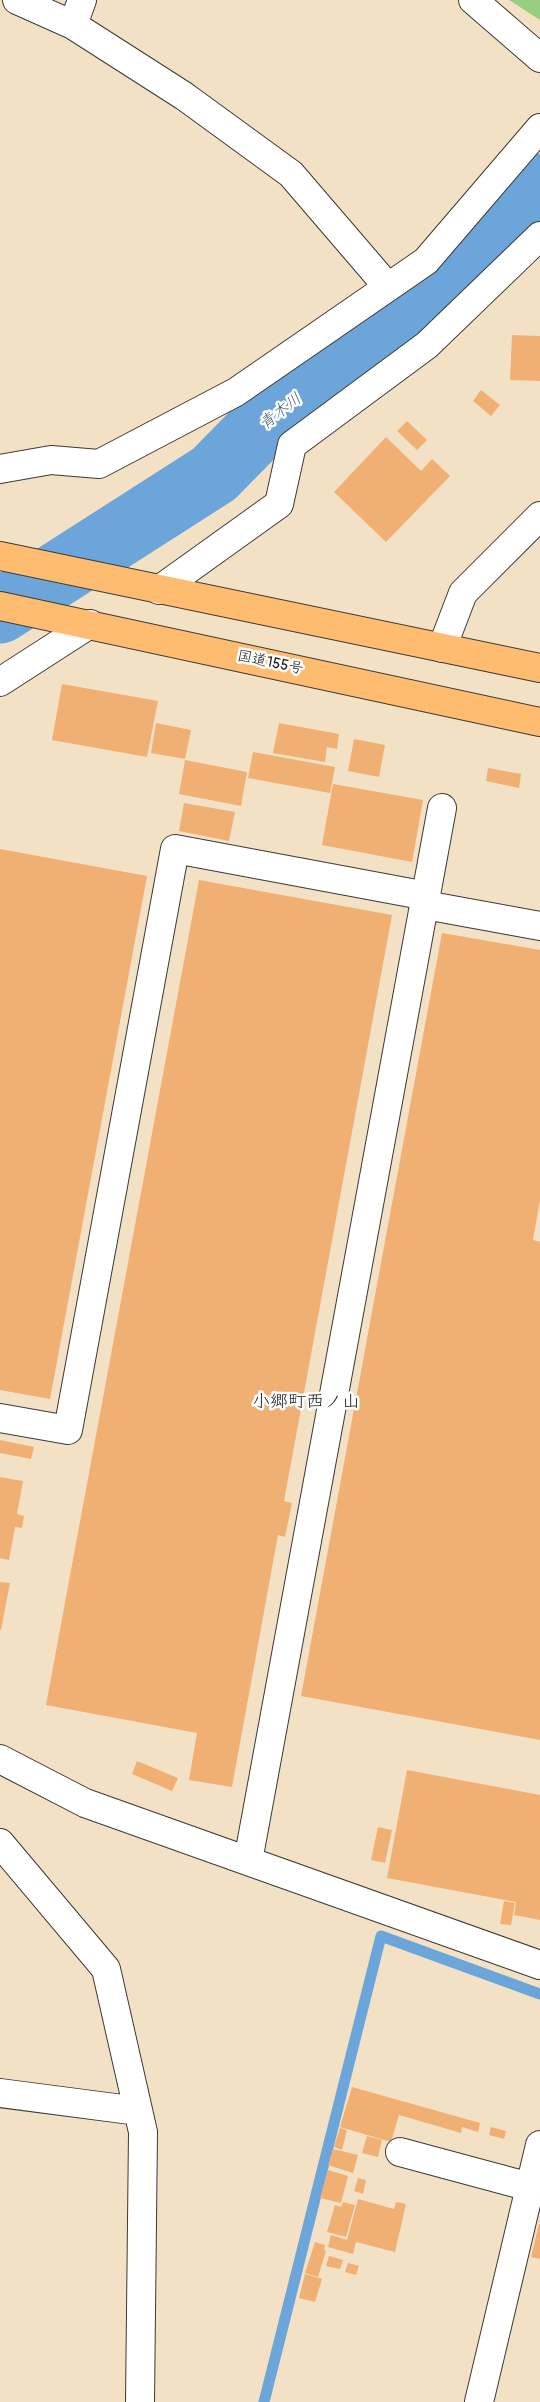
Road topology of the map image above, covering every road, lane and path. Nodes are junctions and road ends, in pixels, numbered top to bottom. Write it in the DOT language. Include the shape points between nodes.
graph roads {
  1 [pos="17,0"];
  2 [pos="82,0"];
  3 [pos="473,0"];
  4 [pos="73,26"];
  5 [pos="540,58"];
  6 [pos="540,128"];
  7 [pos="540,236"];
  8 [pos="388,287"];
  9 [pos="0,469"];
  10 [pos="540,516"];
  11 [pos="0,556"];
  12 [pos="148,587"];
  13 [pos="0,606"];
  14 [pos="84,623"];
  15 [pos="442,648"];
  16 [pos="540,668"];
  17 [pos="0,682"];
  18 [pos="540,722"];
  19 [pos="442,808"];
  20 [pos="426,900"];
  21 [pos="540,926"];
  22 [pos="0,1418"];
  23 [pos="0,1759"];
  24 [pos="0,1843"];
  25 [pos="248,1861"];
  26 [pos="540,1965"];
  27 [pos="0,2094"];
  28 [pos="138,2111"];
  29 [pos="540,2145"];
  30 [pos="400,2152"];
  31 [pos="530,2187"];
  32 [pos="140,2402"];
  33 [pos="479,2402"];
  1 -- 4 [label="street"];
  2 -- 4 [label="street"];
  3 -- 5 [label="street"];
  4 -- 8 [label="street" via="184,96 291,174"];
  6 -- 8 [label="street" via="426,261"];
  7 -- 12 [label="street" via="427,345 292,445 279,504"];
  8 -- 9 [label="street" via="236,392 99,464 51,460"];
  10 -- 15 [label="street" via="463,593"];
  11 -- 12 [label="highway"];
  12 -- 15 [label="highway"];
  13 -- 14 [label="highway, 国道155号"];
  14 -- 17 [label="street"];
  14 -- 18 [label="highway, 国道155号"];
  15 -- 16 [label="highway"];
  19 -- 20 [label="street"];
  20 -- 21 [label="street"];
  20 -- 22 [label="street" via="175,849 68,1430"];
  20 -- 25 [label="street"];
  23 -- 25 [label="street" via="85,1803"];
  24 -- 28 [label="street" via="106,1969"];
  25 -- 26 [label="street"];
  27 -- 28 [label="street"];
  28 -- 32 [label="street" via="143,2132"];
  29 -- 31 [label="street"];
  30 -- 31 [label="street"];
  31 -- 33 [label="street"];
}
